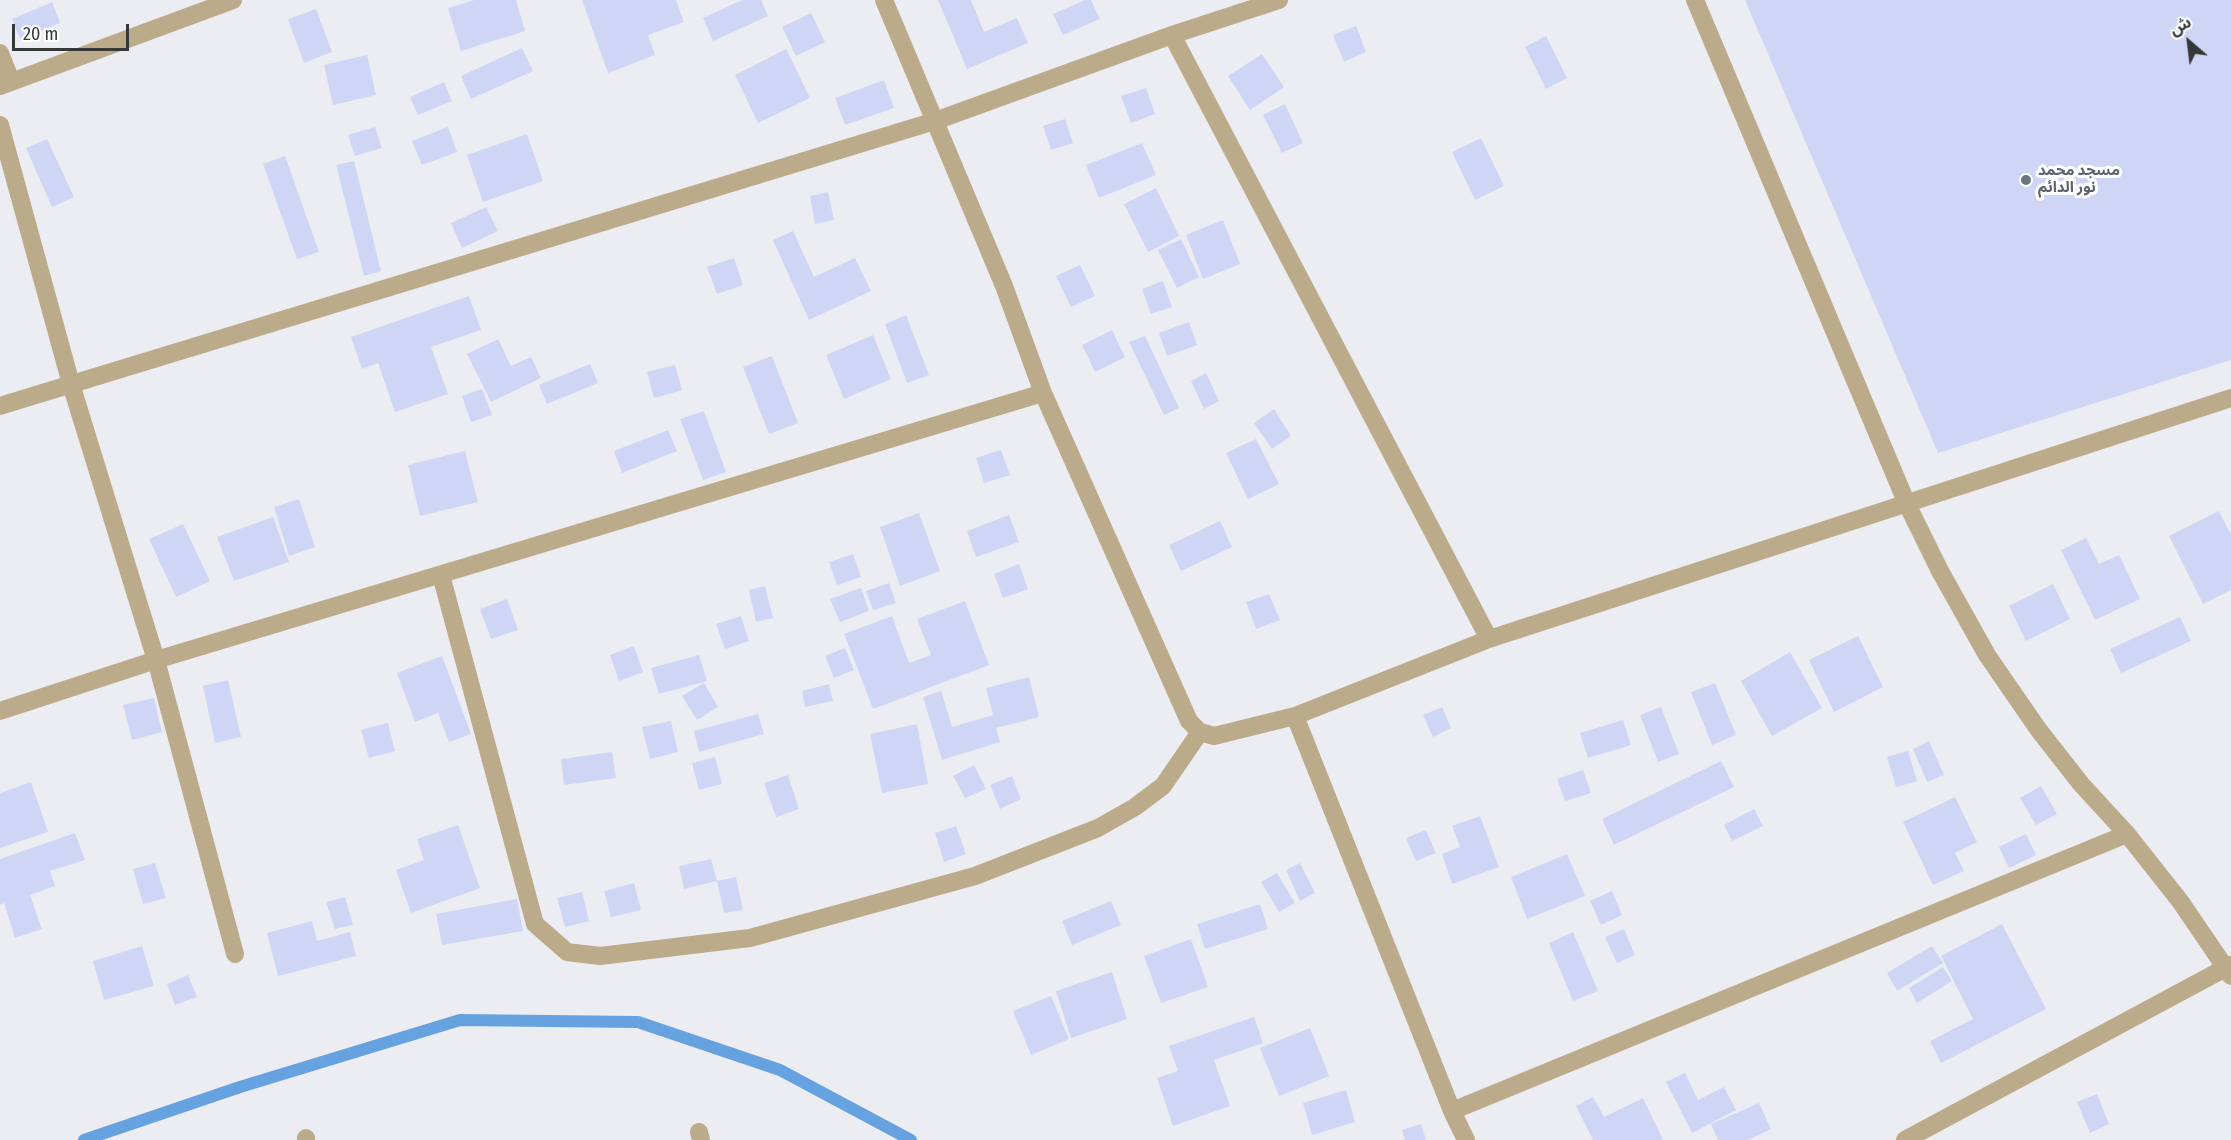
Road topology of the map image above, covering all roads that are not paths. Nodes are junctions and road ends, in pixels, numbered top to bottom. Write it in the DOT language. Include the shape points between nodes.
graph roads {
  1 [pos="232,0"];
  2 [pos="884,0"];
  3 [pos="1279,0"];
  4 [pos="1695,0"];
  5 [pos="1172,35"];
  6 [pos="0,53"];
  7 [pos="6,83"];
  8 [pos="935,121"];
  9 [pos="0,125"];
  10 [pos="71,384"];
  11 [pos="1043,393"];
  12 [pos="2231,398"];
  13 [pos="0,406"];
  14 [pos="1907,504"];
  15 [pos="441,574"];
  16 [pos="1490,639"];
  17 [pos="156,660"];
  18 [pos="0,711"];
  19 [pos="1295,716"];
  20 [pos="1200,732"];
  21 [pos="2127,834"];
  22 [pos="235,954"];
  23 [pos="2229,969"];
  24 [pos="1452,1111"];
  25 [pos="1466,1140"];
  26 [pos="1905,1140"];
  1 -- 7 [label="street"];
  2 -- 8 [label="street"];
  3 -- 5 [label="street"];
  4 -- 14 [label="street"];
  5 -- 8 [label="street"];
  5 -- 16 [label="street"];
  6 -- 7 [label="street"];
  8 -- 10 [label="street"];
  8 -- 11 [label="street" via="1004,286"];
  9 -- 10 [label="street"];
  10 -- 13 [label="street"];
  10 -- 17 [label="street"];
  11 -- 15 [label="street"];
  11 -- 20 [label="street" via="1189,721"];
  12 -- 14 [label="street"];
  14 -- 16 [label="street"];
  14 -- 21 [label="street" via="1987,655 2081,784"];
  15 -- 17 [label="street"];
  15 -- 20 [label="street" via="535,924 567,952 600,956 750,938 975,876 1098,828 1135,807 1163,786"];
  16 -- 19 [label="street"];
  17 -- 18 [label="street"];
  17 -- 22 [label="street"];
  19 -- 20 [label="street" via="1214,736"];
  19 -- 24 [label="street"];
  21 -- 23 [label="street"];
  21 -- 24 [label="street"];
  23 -- 26 [label="street"];
  24 -- 25 [label="street"];
}
